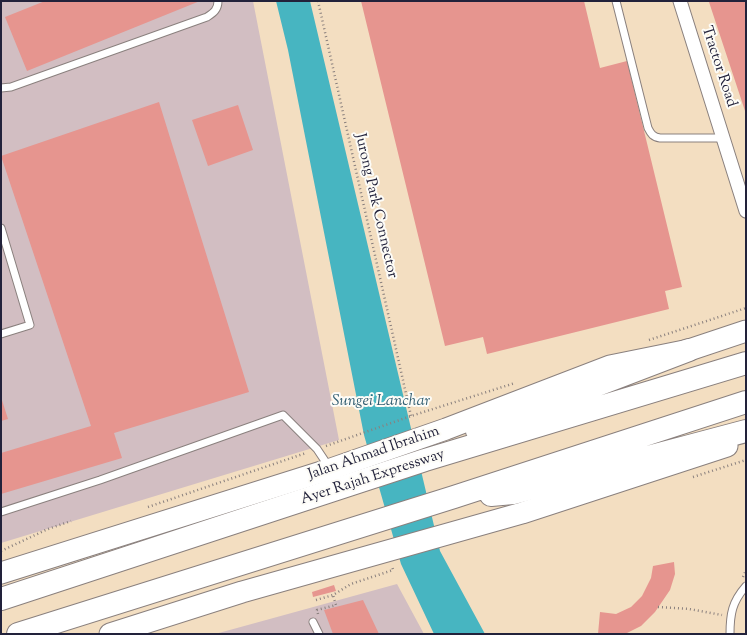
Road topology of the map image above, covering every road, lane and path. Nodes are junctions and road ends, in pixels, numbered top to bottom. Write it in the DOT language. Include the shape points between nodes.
graph roads {
  1 [pos="218,1"];
  2 [pos="318,1"];
  3 [pos="616,1"];
  4 [pos="680,1"];
  5 [pos="1,88"];
  6 [pos="723,138"];
  7 [pos="746,211"];
  8 [pos="1,228"];
  9 [pos="746,308"];
  10 [pos="746,331"];
  11 [pos="1,334"];
  12 [pos="647,340"];
  13 [pos="688,350"];
  14 [pos="746,363"];
  15 [pos="518,382"];
  16 [pos="746,402"];
  17 [pos="411,416"];
  18 [pos="746,431"];
  19 [pos="746,439"];
  20 [pos="317,449"];
  21 [pos="425,460"];
  22 [pos="331,469"];
  23 [pos="454,497"];
  24 [pos="148,507"];
  25 [pos="1,512"];
  26 [pos="70,521"];
  27 [pos="1,551"];
  28 [pos="391,562"];
  29 [pos="1,573"];
  30 [pos="746,586"];
  31 [pos="333,595"];
  32 [pos="1,599"];
  33 [pos="316,600"];
  34 [pos="658,607"];
  35 [pos="317,610"];
  36 [pos="730,616"];
  37 [pos="314,622"];
  38 [pos="18,634"];
  39 [pos="110,634"];
  40 [pos="319,634"];
  41 [pos="730,634"];
  1 -- 5 [label="lane" via="218,7 207,18 11,87"];
  2 -- 17 [label="path, Jurong Park Connector"];
  3 -- 6 [label="lane" via="651,134 660,138"];
  4 -- 6 [label="street, Tractor Road"];
  6 -- 7 [label="street, Tractor Road"];
  8 -- 11 [label="lane" via="30,325"];
  9 -- 12 [label="path"];
  10 -- 13 [label="main road, Jalan Ahmad Ibrahim"];
  13 -- 21 [label="highway" via="446,443"];
  13 -- 22 [label="main road, Jalan Ahmad Ibrahim" via="610,366 446,430"];
  14 -- 21 [label="highway, Ayer Rajah Expressway"];
  15 -- 17 [label="path"];
  16 -- 23 [label="highway"];
  17 -- 20 [label="path"];
  18 -- 23 [label="highway" via="514,493"];
  19 -- 39 [label="main road" via="522,513 242,592"];
  20 -- 22 [label="lane"];
  20 -- 24 [label="path"];
  20 -- 25 [label="lane" via="283,415"];
  21 -- 32 [label="highway, Ayer Rajah Expressway"];
  22 -- 29 [label="main road, Jalan Ahmad Ibrahim"];
  23 -- 38 [label="highway"];
  26 -- 27 [label="path"];
  28 -- 31 [label="path" via="393,570 351,584"];
  30 -- 36 [label="lane" via="736,600"];
  31 -- 33 [label="path"];
  31 -- 35 [label="path" via="336,605"];
  34 -- 36 [label="path"];
  36 -- 41 [label="lane"];
  37 -- 40 [label="lane"];
}
